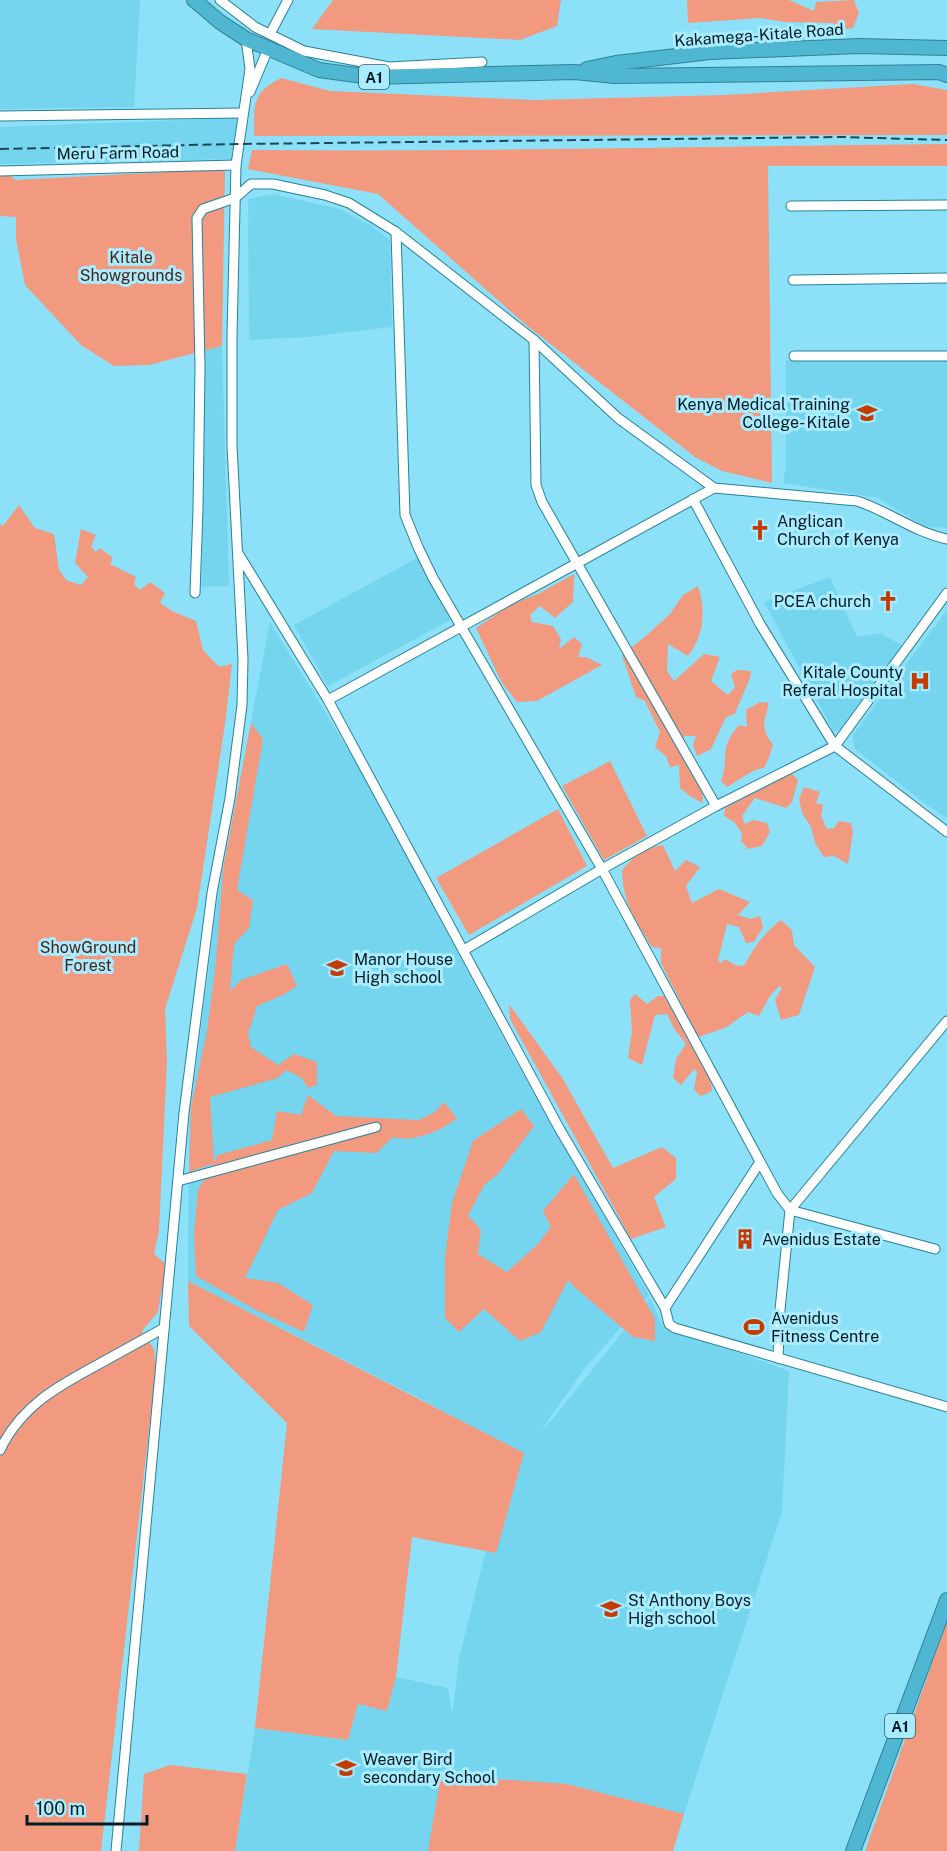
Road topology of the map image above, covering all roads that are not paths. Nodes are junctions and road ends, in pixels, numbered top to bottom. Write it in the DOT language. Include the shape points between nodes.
graph roads {
  1 [pos="194,0"];
  2 [pos="220,0"];
  3 [pos="288,0"];
  4 [pos="270,34"];
  5 [pos="246,39"];
  6 [pos="947,48"];
  7 [pos="267,49"];
  8 [pos="482,62"];
  9 [pos="574,72"];
  10 [pos="947,75"];
  11 [pos="247,96"];
  12 [pos="243,113"];
  13 [pos="0,116"];
  14 [pos="236,165"];
  15 [pos="0,171"];
  16 [pos="235,198"];
  17 [pos="947,205"];
  18 [pos="791,206"];
  19 [pos="396,232"];
  20 [pos="947,278"];
  21 [pos="793,280"];
  22 [pos="534,340"];
  23 [pos="947,356"];
  24 [pos="794,357"];
  25 [pos="714,488"];
  26 [pos="693,499"];
  27 [pos="947,538"];
  28 [pos="236,550"];
  29 [pos="578,563"];
  30 [pos="195,593"];
  31 [pos="947,593"];
  32 [pos="462,627"];
  33 [pos="328,700"];
  34 [pos="835,746"];
  35 [pos="716,806"];
  36 [pos="947,832"];
  37 [pos="602,869"];
  38 [pos="464,950"];
  39 [pos="947,1021"];
  40 [pos="376,1127"];
  41 [pos="760,1162"];
  42 [pos="178,1181"];
  43 [pos="790,1210"];
  44 [pos="935,1249"];
  45 [pos="665,1308"];
  46 [pos="164,1328"];
  47 [pos="778,1358"];
  48 [pos="947,1407"];
  49 [pos="0,1450"];
  50 [pos="947,1600"];
  51 [pos="116,1851"];
  52 [pos="853,1851"];
  1 -- 5 [label="highway, Kakamega-Kitale Road / A1"];
  2 -- 4 [label="street"];
  3 -- 4 [label="street"];
  4 -- 8 [label="street" via="304,51 389,67"];
  5 -- 7 [label="highway, Kakamega-Kitale Road / A1"];
  5 -- 11 [label="street" via="250,69"];
  6 -- 9 [label="highway, Kakamega-Kitale Road / A1" via="858,45 710,52"];
  7 -- 9 [label="highway, Kakamega-Kitale Road / A1" via="319,70 371,77"];
  7 -- 11 [label="street"];
  9 -- 10 [label="highway, Kakamega-Kitale Road / A1" via="615,76 939,72"];
  11 -- 12 [label="street"];
  12 -- 13 [label="street"];
  12 -- 14 [label="street"];
  14 -- 15 [label="street, Meru Farm Road"];
  14 -- 16 [label="street"];
  16 -- 19 [label="street" via="252,184 273,184 349,202"];
  16 -- 28 [label="street" via="232,446"];
  16 -- 30 [label="street" via="203,209 197,218 200,367"];
  17 -- 18 [label="street"];
  19 -- 22 [label="street"];
  19 -- 32 [label="street" via="405,515"];
  20 -- 21 [label="street"];
  22 -- 25 [label="street" via="618,418"];
  22 -- 29 [label="street" via="536,485 550,518"];
  23 -- 24 [label="street"];
  25 -- 26 [label="street"];
  25 -- 27 [label="street" via="856,501"];
  26 -- 29 [label="street"];
  26 -- 34 [label="street" via="760,624"];
  28 -- 33 [label="street"];
  28 -- 42 [label="street" via="242,705 212,893"];
  29 -- 32 [label="street"];
  29 -- 35 [label="street"];
  31 -- 34 [label="street"];
  32 -- 33 [label="street"];
  32 -- 37 [label="street"];
  33 -- 38 [label="street"];
  34 -- 35 [label="street"];
  34 -- 36 [label="street"];
  35 -- 37 [label="street"];
  37 -- 38 [label="street"];
  37 -- 41 [label="street"];
  38 -- 45 [label="street" via="559,1128"];
  39 -- 43 [label="street"];
  40 -- 42 [label="street"];
  41 -- 43 [label="street"];
  41 -- 45 [label="street"];
  42 -- 46 [label="street"];
  43 -- 44 [label="street"];
  43 -- 47 [label="street"];
  45 -- 47 [label="street" via="669,1324 675,1328"];
  46 -- 49 [label="street" via="54,1388 8,1432"];
  46 -- 51 [label="street"];
  47 -- 48 [label="street"];
  50 -- 52 [label="highway, A1"];
}
